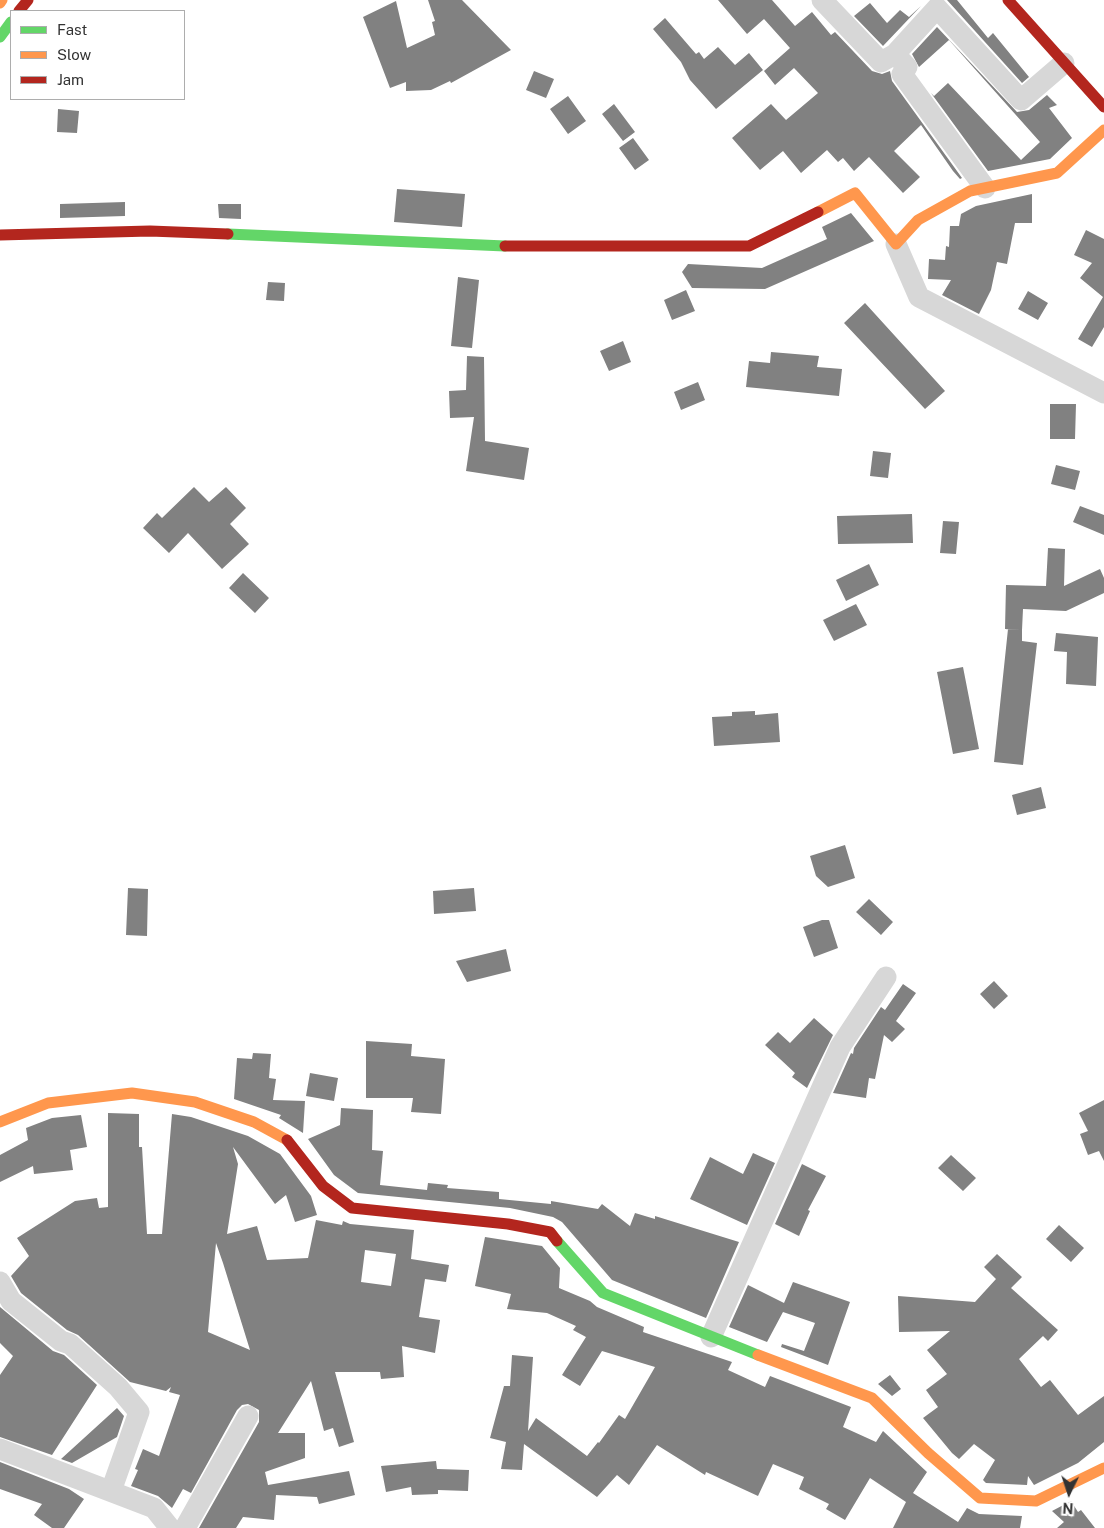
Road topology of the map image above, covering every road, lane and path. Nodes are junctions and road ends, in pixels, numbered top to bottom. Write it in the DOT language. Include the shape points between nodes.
graph roads {
  1 [pos="2,0"];
  2 [pos="28,0"];
  3 [pos="822,0"];
  4 [pos="1008,0"];
  5 [pos="0,3"];
  6 [pos="20,10"];
  7 [pos="10,23"];
  8 [pos="0,37"];
  9 [pos="895,54"];
  10 [pos="1064,63"];
  11 [pos="1104,107"];
  12 [pos="1104,130"];
  13 [pos="985,188"];
  14 [pos="0,235"];
  15 [pos="896,244"];
  16 [pos="1104,394"];
  17 [pos="886,977"];
  18 [pos="0,1122"];
  19 [pos="0,1282"];
  20 [pos="711,1337"];
  21 [pos="248,1416"];
  22 [pos="0,1449"];
  23 [pos="1104,1468"];
  24 [pos="111,1492"];
  25 [pos="170,1528"];
  26 [pos="185,1528"];
  1 -- 5 [label="main road"];
  2 -- 6 [label="main road"];
  3 -- 9 [label="street" via="881,62"];
  4 -- 10 [label="main road"];
  7 -- 8 [label="main road"];
  9 -- 10 [label="street" via="937,8 1021,100"];
  9 -- 13 [label="street" via="906,67 902,74"];
  10 -- 11 [label="main road"];
  12 -- 13 [label="main road" via="1057,173"];
  13 -- 15 [label="main road" via="970,191 918,220"];
  14 -- 15 [label="main road" via="150,231 543,248 750,246 855,193"];
  15 -- 16 [label="street" via="919,297"];
  17 -- 20 [label="street" via="840,1047"];
  18 -- 20 [label="main road" via="48,1103 132,1093 195,1102 254,1122 291,1142 323,1186 352,1208 508,1224 550,1232 602,1293"];
  19 -- 24 [label="street" via="12,1302 61,1341 70,1344 118,1387 139,1412"];
  20 -- 23 [label="main road" via="872,1398 980,1498 1036,1501"];
  21 -- 26 [label="street"];
  22 -- 24 [label="street"];
  24 -- 25 [label="street" via="154,1508"];
}
